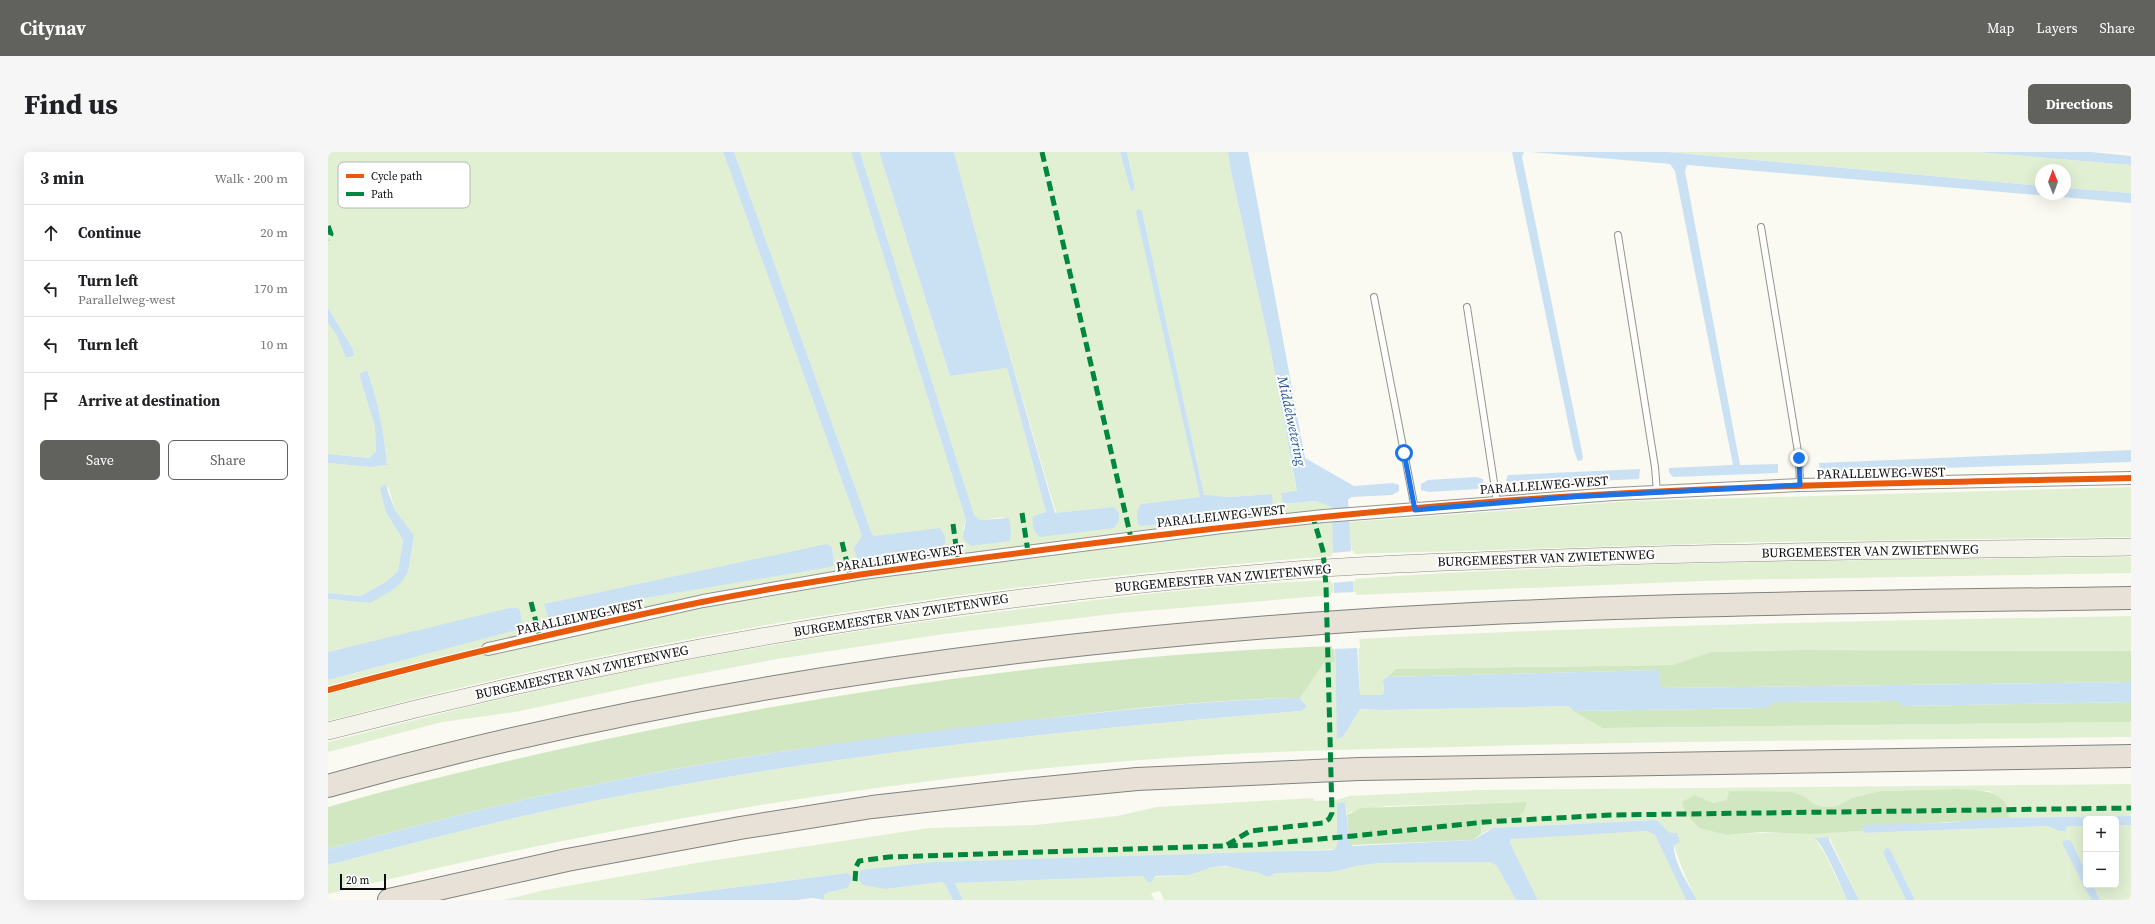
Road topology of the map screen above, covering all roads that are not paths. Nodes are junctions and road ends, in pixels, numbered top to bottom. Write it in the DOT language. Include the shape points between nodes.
graph roads {
  1 [pos="1761,227"];
  2 [pos="1618,235"];
  3 [pos="1374,297"];
  4 [pos="1467,307"];
  5 [pos="2131,478"];
  6 [pos="1800,485"];
  7 [pos="1657,492"];
  8 [pos="1497,502"];
  9 [pos="1415,510"];
  10 [pos="2131,547"];
  11 [pos="2131,598"];
  12 [pos="488,649"];
  13 [pos="328,731"];
  14 [pos="2131,756"];
  15 [pos="328,786"];
  16 [pos="390,900"];
  1 -- 6 [label="lane" via="1799,458"];
  2 -- 7 [label="lane"];
  3 -- 9 [label="lane"];
  4 -- 8 [label="lane"];
  5 -- 6 [label="street, PARALLELWEG-WEST"];
  6 -- 7 [label="street, PARALLELWEG-WEST"];
  7 -- 8 [label="street, PARALLELWEG-WEST"];
  8 -- 9 [label="street, PARALLELWEG-WEST"];
  9 -- 12 [label="street, PARALLELWEG-WEST" via="1324,516 1131,538 863,573 703,601"];
  10 -- 13 [label="main road, BURGEMEESTER VAN ZWIETENWEG" via="1671,554 1378,566 1311,569 1027,596 760,636 558,676"];
  11 -- 15 [label="highway" via="1542,611 1309,624 1076,644 839,675 575,725"];
  14 -- 16 [label="highway" via="1359,769 1130,780 872,808 740,828 567,860"];
}
